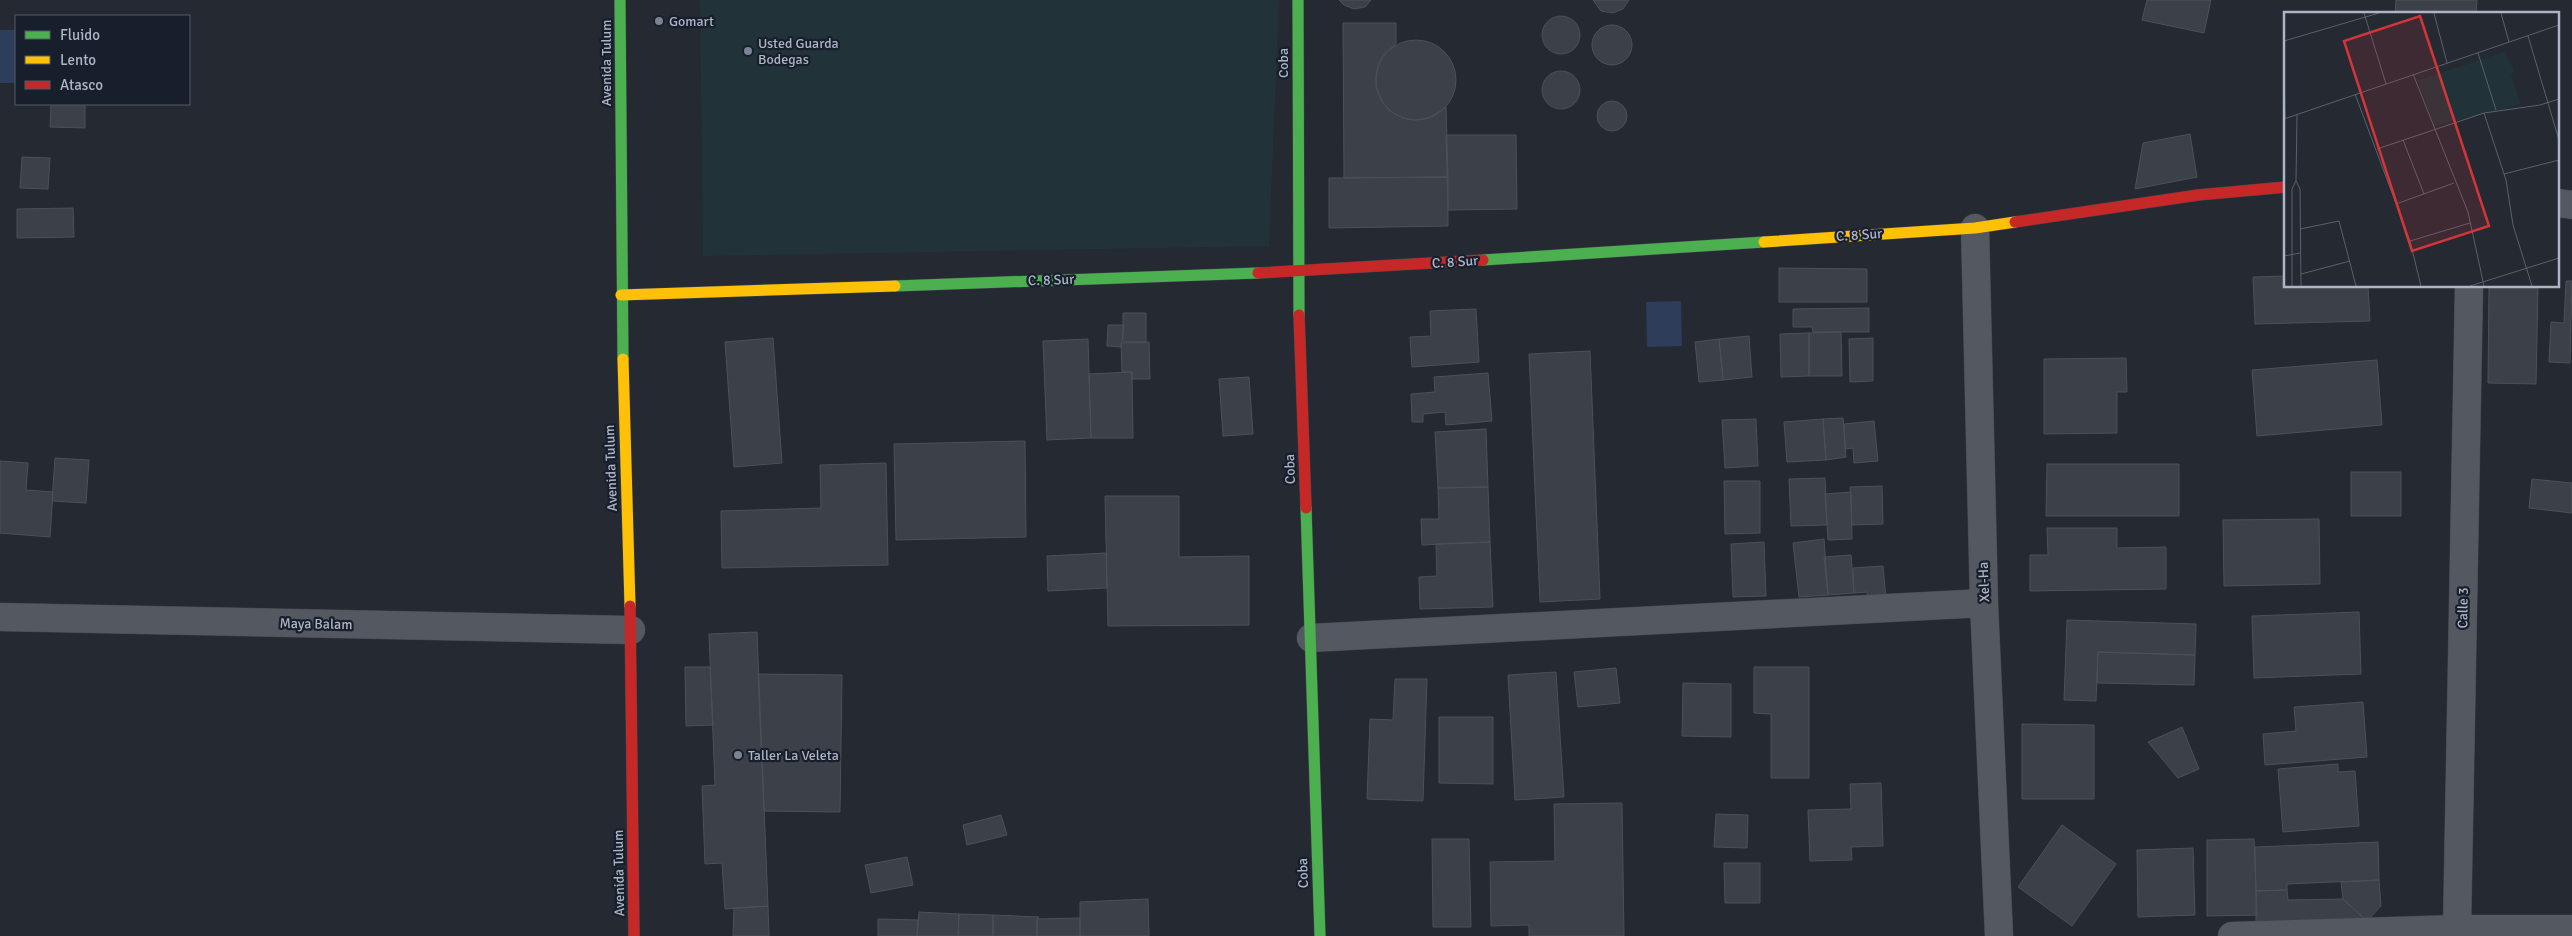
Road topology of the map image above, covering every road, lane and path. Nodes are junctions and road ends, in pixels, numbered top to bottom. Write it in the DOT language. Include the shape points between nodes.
graph roads {
  1 [pos="620,0"];
  2 [pos="1298,0"];
  3 [pos="2284,187"];
  4 [pos="1975,228"];
  5 [pos="1297,272"];
  6 [pos="2469,288"];
  7 [pos="621,294"];
  8 [pos="1984,603"];
  9 [pos="0,617"];
  10 [pos="631,630"];
  11 [pos="1311,638"];
  12 [pos="2457,929"];
  13 [pos="2572,929"];
  14 [pos="634,936"];
  15 [pos="1320,936"];
  16 [pos="1999,936"];
  17 [pos="2232,936"];
  1 -- 7 [label="main road, Avenida Tulum"];
  2 -- 5 [label="main road, Coba"];
  3 -- 4 [label="main road, C. 8 Sur" via="2198,195"];
  4 -- 5 [label="main road, C. 8 Sur"];
  4 -- 8 [label="street, Xel-Ha"];
  5 -- 7 [label="main road, C. 8 Sur"];
  5 -- 11 [label="main road, Coba"];
  6 -- 12 [label="street, Calle 3"];
  7 -- 10 [label="main road, Avenida Tulum"];
  8 -- 11 [label="street"];
  8 -- 16 [label="street, Xel-Ha"];
  9 -- 10 [label="street, Maya Balam"];
  10 -- 14 [label="main road, Avenida Tulum"];
  11 -- 15 [label="main road, Coba"];
  12 -- 13 [label="street"];
  12 -- 17 [label="street"];
}
